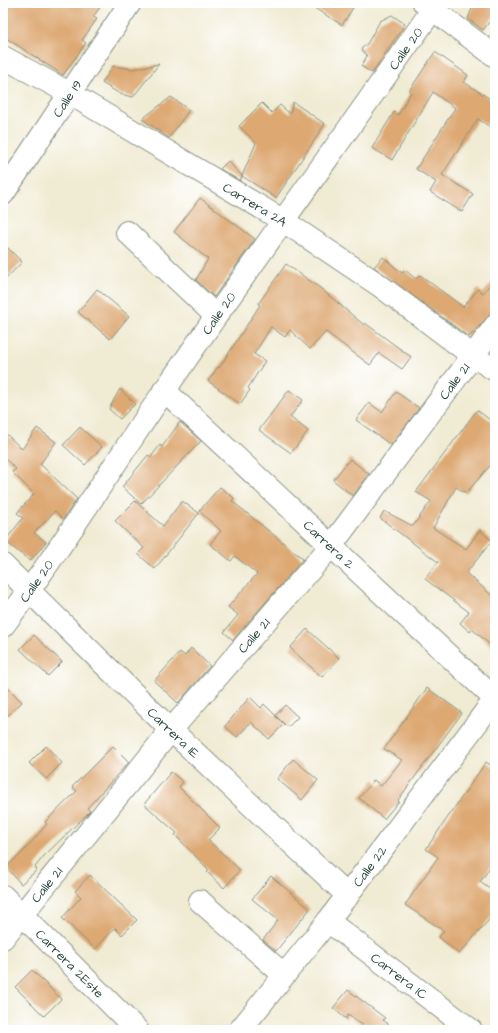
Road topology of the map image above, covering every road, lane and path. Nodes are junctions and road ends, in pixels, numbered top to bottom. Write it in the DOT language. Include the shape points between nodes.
graph roads {
  1 [pos="130,3"];
  2 [pos="431,5"];
  3 [pos="495,56"];
  4 [pos="3,57"];
  5 [pos="69,93"];
  6 [pos="3,194"];
  7 [pos="282,220"];
  8 [pos="127,232"];
  9 [pos="216,316"];
  10 [pos="495,326"];
  11 [pos="473,356"];
  12 [pos="495,370"];
  13 [pos="164,390"];
  14 [pos="331,546"];
  15 [pos="3,565"];
  16 [pos="30,590"];
  17 [pos="3,626"];
  18 [pos="495,699"];
  19 [pos="171,730"];
  20 [pos="3,896"];
  21 [pos="348,896"];
  22 [pos="200,901"];
  23 [pos="22,915"];
  24 [pos="328,922"];
  25 [pos="3,938"];
  26 [pos="284,975"];
  27 [pos="137,1030"];
  28 [pos="240,1030"];
  29 [pos="471,1030"];
  1 -- 5 [label="street, Calle 19"];
  2 -- 3 [label="street"];
  2 -- 7 [label="street, Calle 20"];
  4 -- 5 [label="street, Carrera 2A"];
  5 -- 6 [label="street, Calle 19"];
  5 -- 7 [label="street, Carrera 2A"];
  7 -- 9 [label="street, Calle 20"];
  7 -- 11 [label="street, Carrera 2A" via="379,285"];
  8 -- 9 [label="street"];
  9 -- 13 [label="street, Calle 20"];
  10 -- 11 [label="street, Calle 21"];
  11 -- 12 [label="street, Carrera 2A"];
  11 -- 14 [label="street, Calle 21"];
  13 -- 14 [label="street, Carrera 2"];
  13 -- 16 [label="street, Calle 20"];
  14 -- 18 [label="street, Carrera 2"];
  14 -- 19 [label="street, Calle 21"];
  15 -- 16 [label="street, Carrera 1E"];
  16 -- 17 [label="street, Calle 20"];
  16 -- 19 [label="street, Carrera 1E"];
  18 -- 21 [label="street, Calle 22"];
  19 -- 21 [label="street, Carrera 1E"];
  19 -- 23 [label="street, Calle 21"];
  20 -- 23 [label="street, Carrera 2Este"];
  21 -- 24 [label="street, Calle 22"];
  22 -- 26 [label="street"];
  23 -- 25 [label="street, Calle 21"];
  23 -- 27 [label="street, Carrera 2Este"];
  24 -- 26 [label="street, Calle 22"];
  24 -- 29 [label="street, Carrera 1C"];
  26 -- 28 [label="street, Calle 22"];
}
